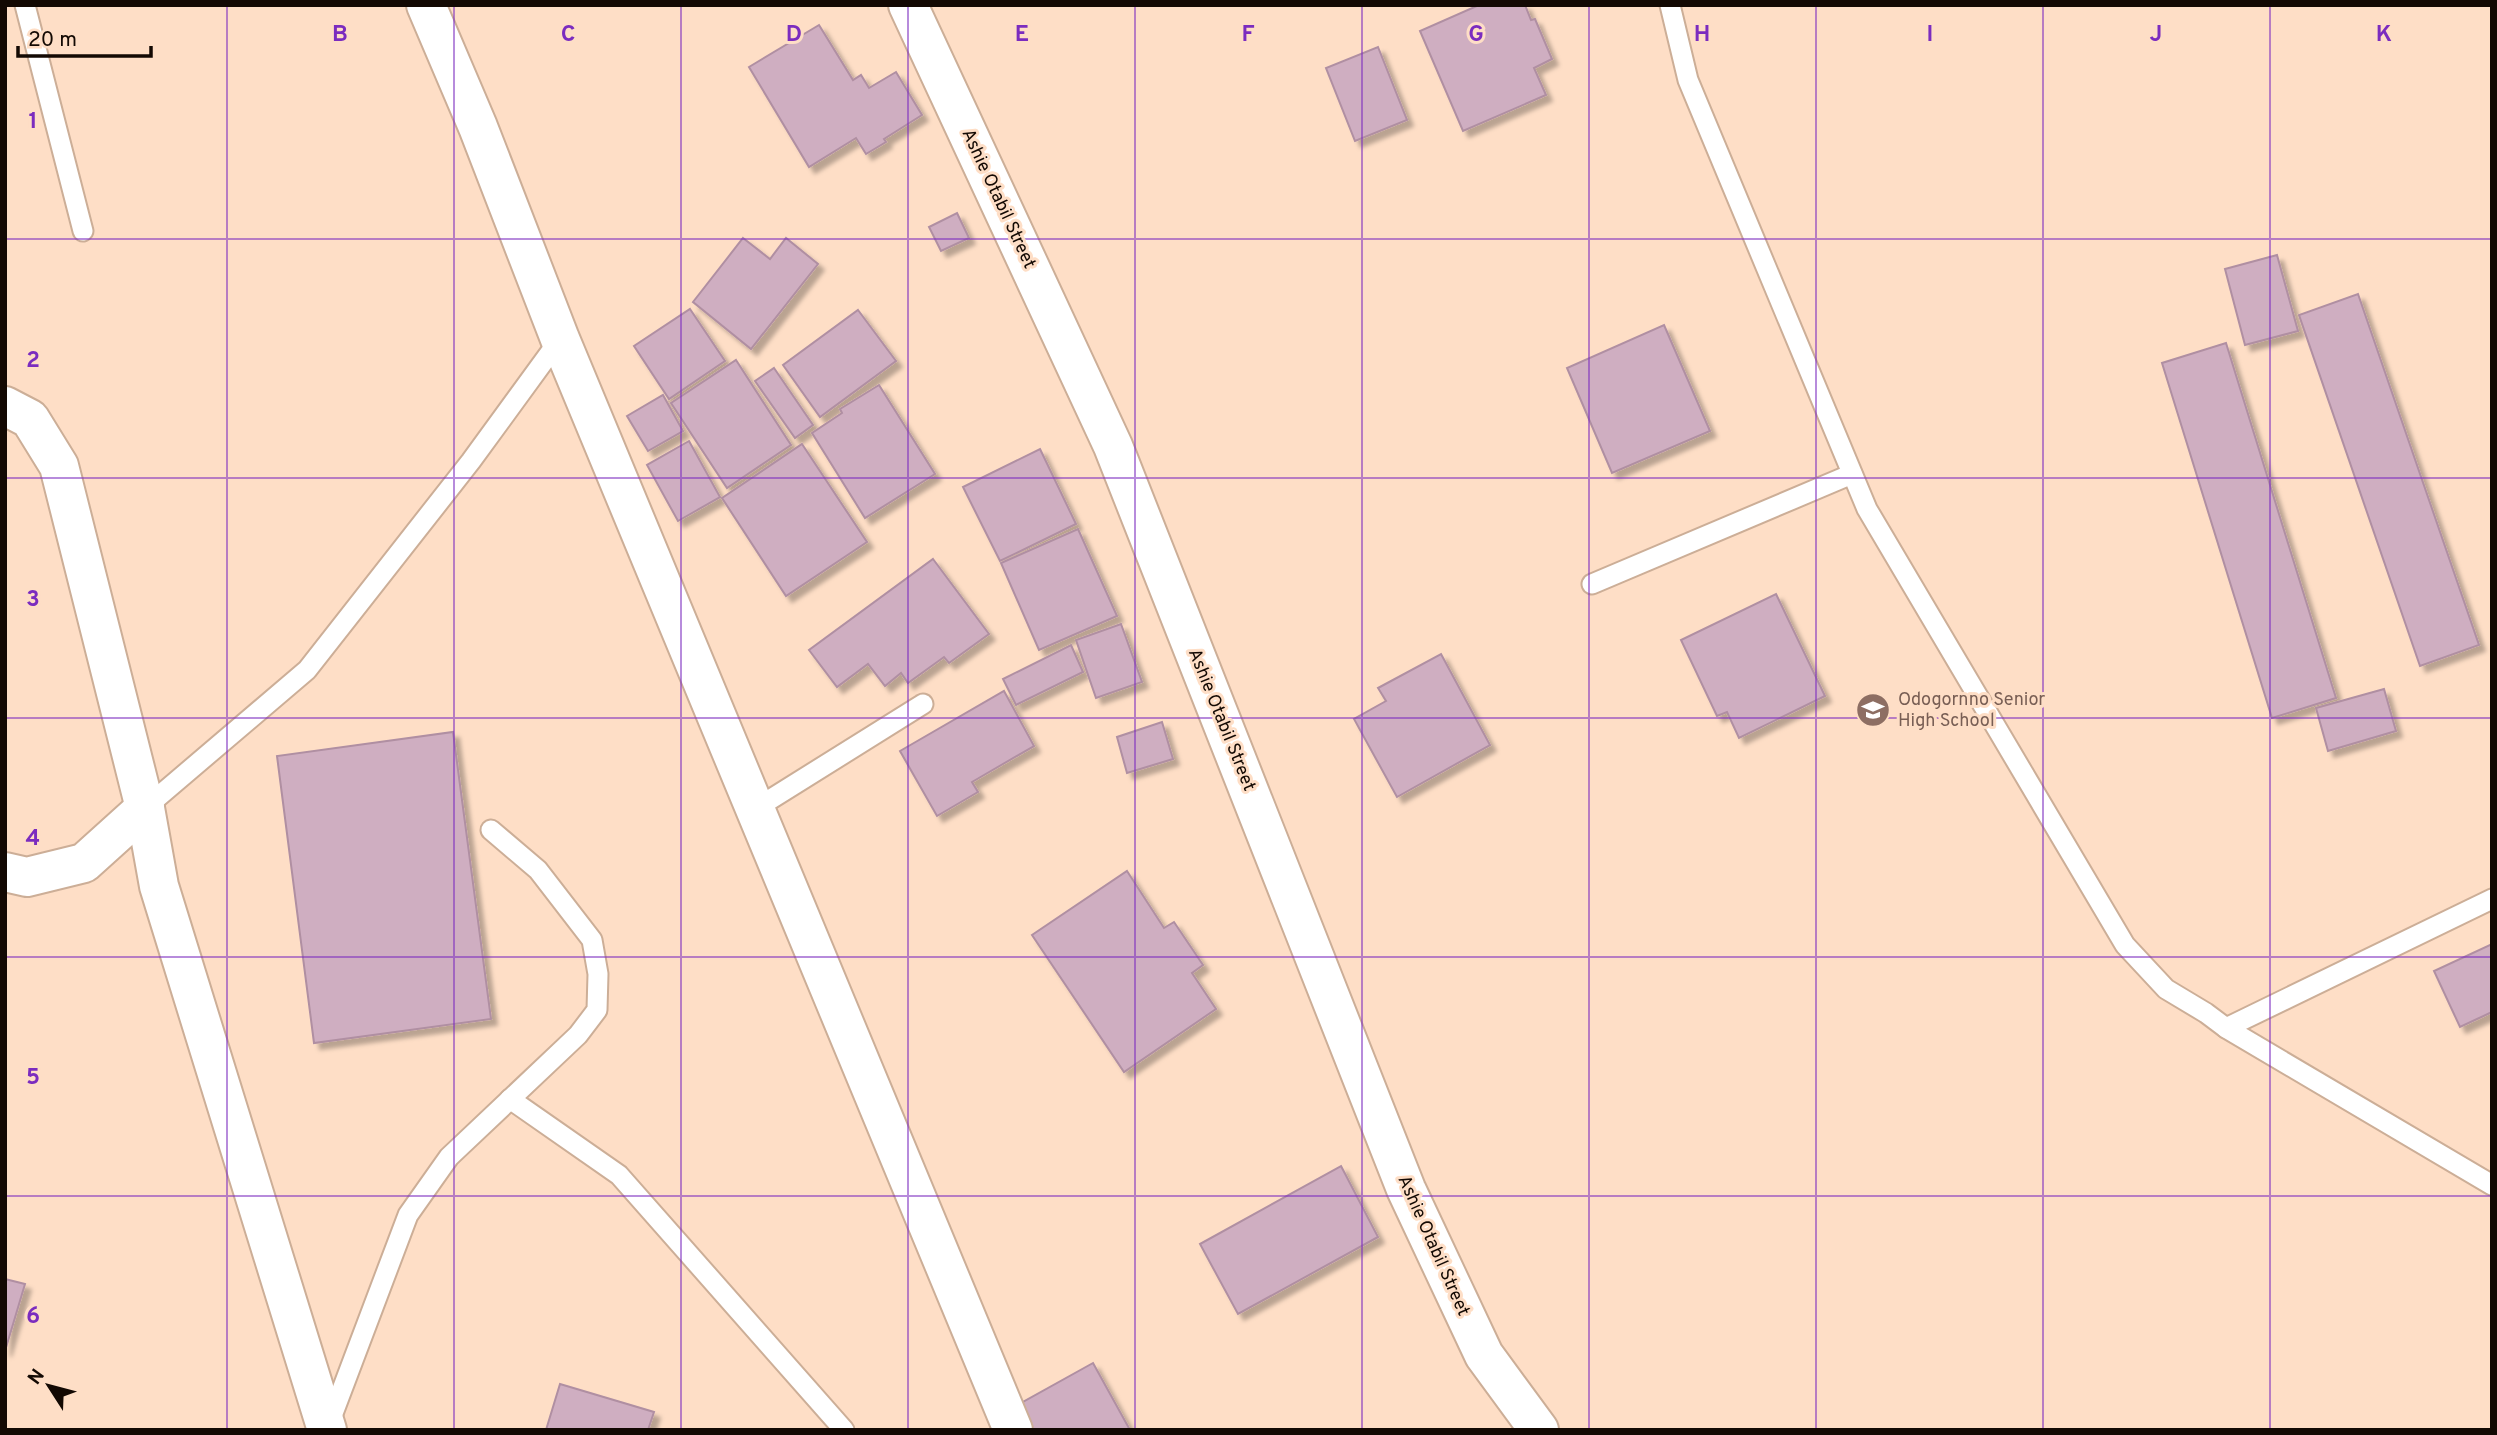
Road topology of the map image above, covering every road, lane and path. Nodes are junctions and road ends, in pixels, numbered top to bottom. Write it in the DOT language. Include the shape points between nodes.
graph roads {
  1 [pos="25,5"];
  2 [pos="426,5"];
  3 [pos="908,5"];
  4 [pos="1670,5"];
  5 [pos="83,231"];
  6 [pos="560,339"];
  7 [pos="5,407"];
  8 [pos="1852,474"];
  9 [pos="1592,584"];
  10 [pos="923,704"];
  11 [pos="145,808"];
  12 [pos="755,809"];
  13 [pos="491,830"];
  14 [pos="5,872"];
  15 [pos="2492,899"];
  16 [pos="2226,1028"];
  17 [pos="510,1099"];
  18 [pos="2492,1185"];
  19 [pos="327,1429"];
  20 [pos="845,1430"];
  21 [pos="1013,1430"];
  22 [pos="1539,1430"];
  1 -- 5 [label="lane"];
  2 -- 6 [label="street"];
  3 -- 22 [label="street, Ashie Otabil Street" via="1113,446 1436,1258 1484,1355"];
  4 -- 8 [label="lane" via="1688,80"];
  6 -- 11 [label="lane" via="307,670"];
  6 -- 12 [label="street"];
  7 -- 11 [label="street" via="30,419 59,466"];
  8 -- 9 [label="lane"];
  8 -- 16 [label="lane" via="1867,509 2125,945 2166,989"];
  10 -- 12 [label="lane"];
  11 -- 14 [label="street" via="84,863 27,877"];
  11 -- 19 [label="street" via="159,886 181,964"];
  12 -- 21 [label="street"];
  13 -- 17 [label="lane" via="538,870 592,940 598,974 597,1010 578,1035"];
  15 -- 16 [label="lane"];
  16 -- 18 [label="lane"];
  17 -- 19 [label="lane" via="449,1157 408,1215"];
  17 -- 20 [label="lane" via="619,1175"];
}
